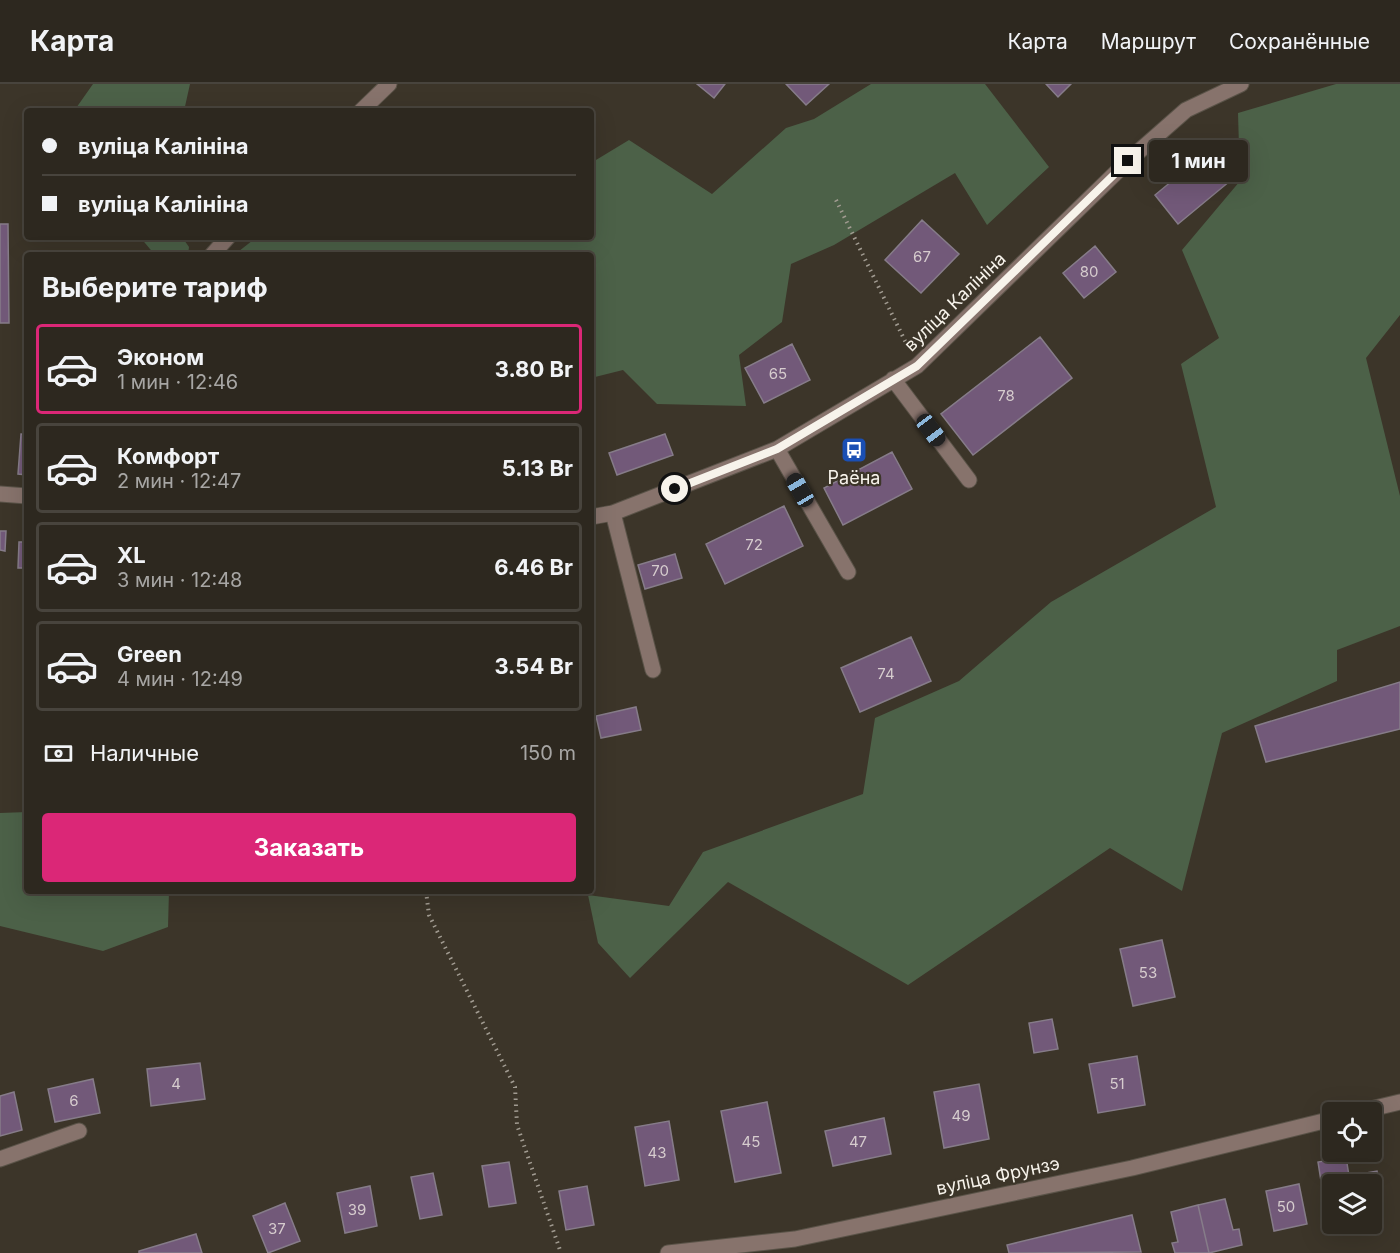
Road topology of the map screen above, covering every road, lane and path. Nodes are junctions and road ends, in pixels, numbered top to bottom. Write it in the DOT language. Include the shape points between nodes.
graph roads {
  1 [pos="389,84"];
  2 [pos="1241,84"];
  3 [pos="364,108"];
  4 [pos="836,200"];
  5 [pos="225,240"];
  6 [pos="215,252"];
  7 [pos="917,366"];
  8 [pos="893,379"];
  9 [pos="777,449"];
  10 [pos="969,480"];
  11 [pos="0,494"];
  12 [pos="24,496"];
  13 [pos="613,513"];
  14 [pos="594,516"];
  15 [pos="848,572"];
  16 [pos="653,670"];
  17 [pos="426,894"];
  18 [pos="1400,1102"];
  19 [pos="1382,1106"];
  20 [pos="1322,1121"];
  21 [pos="80,1131"];
  22 [pos="0,1159"];
  23 [pos="797,1246"];
  24 [pos="561,1253"];
  25 [pos="668,1253"];
  1 -- 3 [label="street"];
  2 -- 7 [label="street, вуліца Калініна" via="1186,110 1128,161"];
  4 -- 7 [label="path"];
  5 -- 6 [label="street"];
  7 -- 8 [label="street, вуліца Калініна"];
  8 -- 9 [label="street, вуліца Калініна"];
  8 -- 10 [label="street"];
  9 -- 13 [label="street, вуліца Калініна"];
  9 -- 15 [label="street"];
  11 -- 12 [label="street"];
  13 -- 14 [label="street, вуліца Калініна"];
  13 -- 16 [label="street"];
  17 -- 24 [label="path" via="429,915 514,1087 517,1125"];
  18 -- 19 [label="street"];
  20 -- 23 [label="street, вуліца Фрунзэ"];
  21 -- 22 [label="street"];
  23 -- 25 [label="street, вуліца Фрунзэ"];
}
